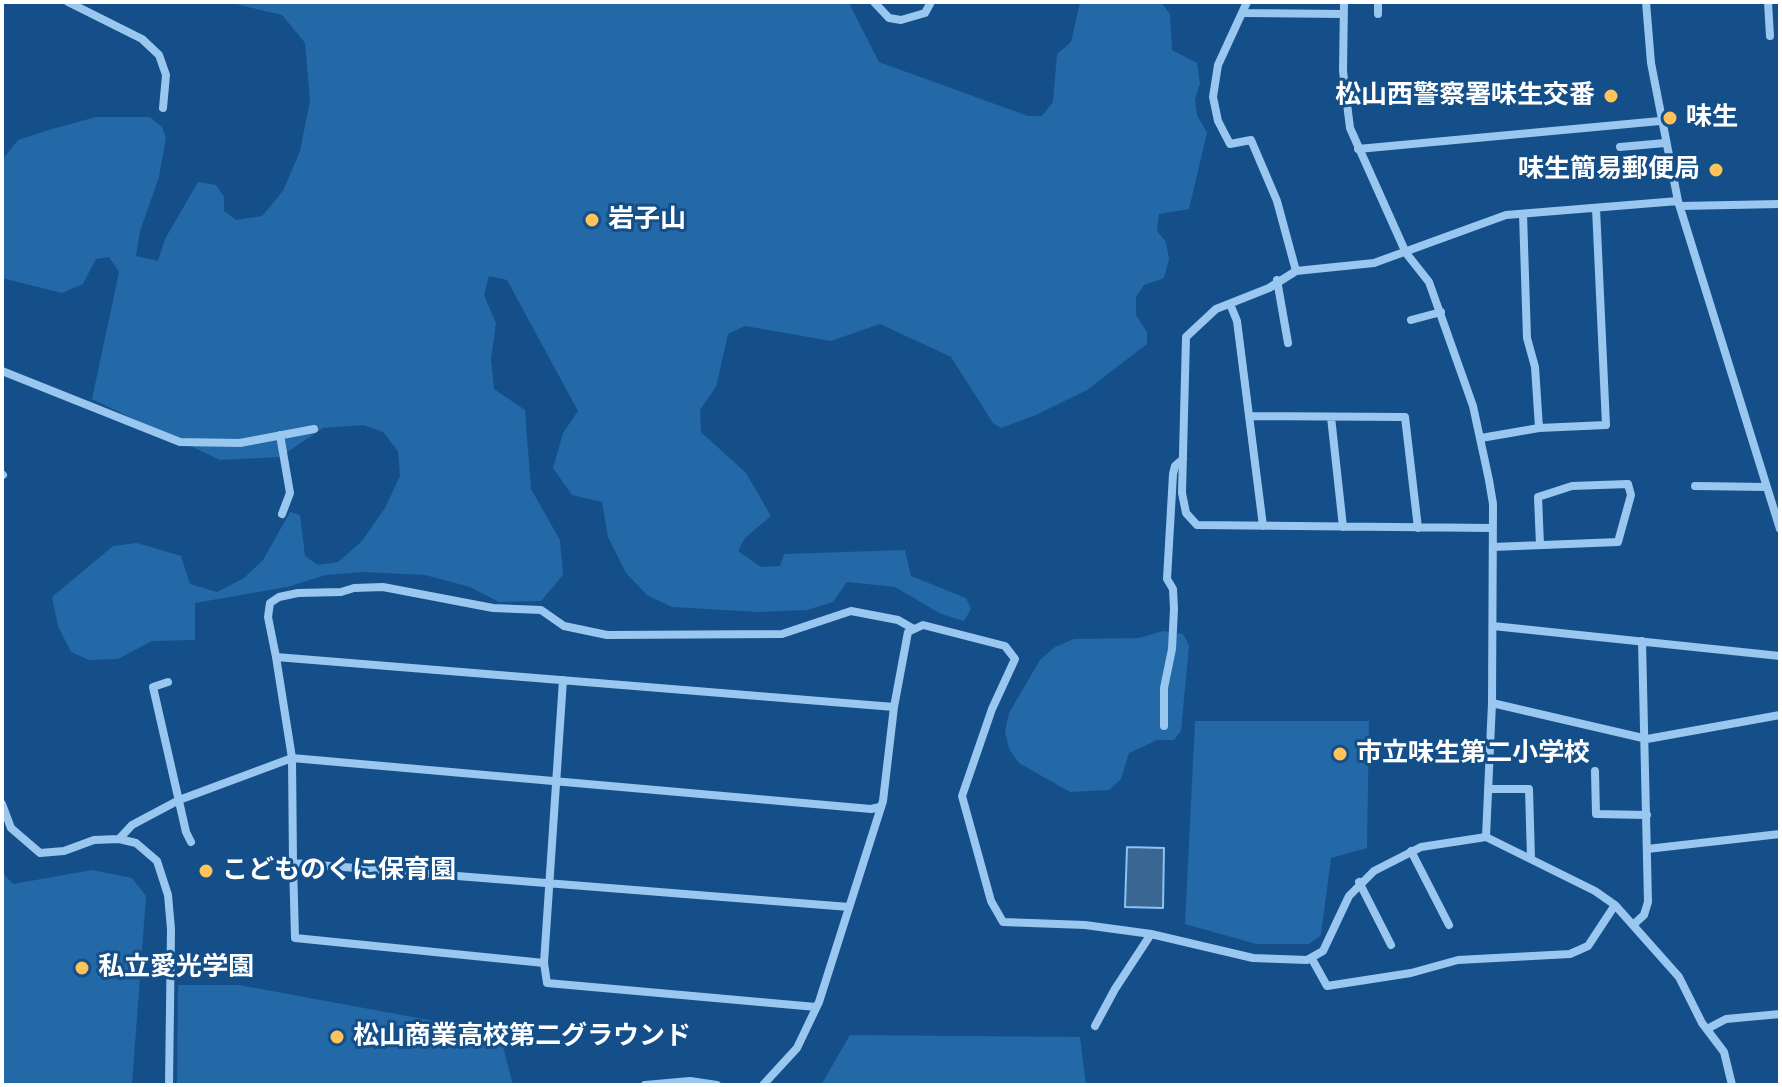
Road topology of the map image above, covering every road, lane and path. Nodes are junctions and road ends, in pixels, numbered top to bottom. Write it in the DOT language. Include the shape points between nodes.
graph roads {
  1 [pos="68,2"];
  2 [pos="874,2"];
  3 [pos="931,2"];
  4 [pos="1247,2"];
  5 [pos="1344,2"];
  6 [pos="1378,2"];
  7 [pos="1646,2"];
  8 [pos="1768,2"];
  9 [pos="1245,13"];
  10 [pos="1344,14"];
  11 [pos="1378,14"];
  12 [pos="1770,36"];
  13 [pos="163,108"];
  14 [pos="1660,121"];
  15 [pos="1665,143"];
  16 [pos="1620,147"];
  17 [pos="1358,149"];
  18 [pos="1679,204"];
  19 [pos="1780,204"];
  20 [pos="1596,208"];
  21 [pos="1523,214"];
  22 [pos="1406,253"];
  23 [pos="1296,271"];
  24 [pos="1277,280"];
  25 [pos="1230,304"];
  26 [pos="1441,312"];
  27 [pos="1411,320"];
  28 [pos="1288,343"];
  29 [pos="2,371"];
  30 [pos="1249,416"];
  31 [pos="1331,417"];
  32 [pos="1539,428"];
  33 [pos="314,429"];
  34 [pos="280,435"];
  35 [pos="1481,438"];
  36 [pos="1183,459"];
  37 [pos="1695,486"];
  38 [pos="1767,489"];
  39 [pos="1780,492"];
  40 [pos="282,514"];
  41 [pos="1263,526"];
  42 [pos="1343,527"];
  43 [pos="1418,528"];
  44 [pos="1493,528"];
  45 [pos="1780,529"];
  46 [pos="1540,545"];
  47 [pos="1493,547"];
  48 [pos="1493,626"];
  49 [pos="912,628"];
  50 [pos="1642,641"];
  51 [pos="1780,656"];
  52 [pos="276,657"];
  53 [pos="563,680"];
  54 [pos="168,682"];
  55 [pos="1492,703"];
  56 [pos="894,707"];
  57 [pos="1780,715"];
  58 [pos="1164,726"];
  59 [pos="1647,739"];
  60 [pos="292,758"];
  61 [pos="1595,771"];
  62 [pos="557,782"];
  63 [pos="1488,789"];
  64 [pos="179,800"];
  65 [pos="2,804"];
  66 [pos="880,807"];
  67 [pos="1647,815"];
  68 [pos="1780,834"];
  69 [pos="1486,837"];
  70 [pos="119,839"];
  71 [pos="191,842"];
  72 [pos="1647,849"];
  73 [pos="1411,851"];
  74 [pos="1531,859"];
  75 [pos="293,863"];
  76 [pos="1359,882"];
  77 [pos="550,885"];
  78 [pos="1615,905"];
  79 [pos="849,907"];
  80 [pos="1449,925"];
  81 [pos="1633,925"];
  82 [pos="1151,934"];
  83 [pos="1391,945"];
  84 [pos="1312,959"];
  85 [pos="544,963"];
  86 [pos="816,1007"];
  87 [pos="1780,1014"];
  88 [pos="1095,1026"];
  89 [pos="1707,1029"];
  90 [pos="169,1085"];
  91 [pos="645,1085"];
  92 [pos="717,1085"];
  93 [pos="763,1085"];
  94 [pos="1732,1085"];
  1 -- 13 [label="street" via="142,39 159,55 166,75"];
  2 -- 3 [label="street" via="889,18 901,20 925,13"];
  4 -- 9 [label="street"];
  5 -- 10 [label="street"];
  6 -- 11 [label="street"];
  7 -- 14 [label="street"];
  8 -- 12 [label="street"];
  9 -- 10 [label="street"];
  9 -- 23 [label="street" via="1218,65 1213,97 1230,144 1251,140 1277,201"];
  10 -- 17 [label="street" via="1345,102"];
  14 -- 15 [label="street"];
  14 -- 17 [label="street"];
  15 -- 16 [label="street"];
  15 -- 18 [label="street"];
  17 -- 22 [label="street"];
  18 -- 19 [label="street"];
  18 -- 20 [label="street"];
  18 -- 38 [label="street"];
  20 -- 21 [label="street"];
  20 -- 32 [label="street" via="1606,425"];
  21 -- 22 [label="street" via="1506,215"];
  21 -- 32 [label="street" via="1527,338 1535,367"];
  22 -- 23 [label="street" via="1374,263"];
  22 -- 26 [label="street" via="1429,282"];
  23 -- 24 [label="street"];
  24 -- 25 [label="street"];
  24 -- 28 [label="street"];
  25 -- 30 [label="street" via="1237,321"];
  25 -- 36 [label="street" via="1216,309 1186,337"];
  26 -- 27 [label="street"];
  26 -- 35 [label="street"];
  29 -- 34 [label="street" via="180,442 240,443"];
  30 -- 31 [label="street"];
  30 -- 41 [label="street"];
  31 -- 42 [label="street"];
  31 -- 43 [label="street" via="1405,417"];
  32 -- 35 [label="street"];
  33 -- 34 [label="street"];
  34 -- 40 [label="street" via="290,493"];
  35 -- 44 [label="street"];
  36 -- 41 [label="street" via="1183,504 1192,522"];
  36 -- 58 [label="street" via="1173,474 1167,579 1174,609"];
  37 -- 38 [label="street"];
  38 -- 39 [label="street"];
  38 -- 45 [label="street"];
  41 -- 42 [label="street"];
  42 -- 43 [label="street"];
  43 -- 44 [label="street"];
  44 -- 47 [label="street"];
  46 -- 46 [label="street" via="1618,542 1631,495 1628,484 1572,486 1538,497"];
  46 -- 47 [label="street"];
  47 -- 48 [label="street"];
  48 -- 50 [label="street"];
  48 -- 55 [label="street"];
  49 -- 52 [label="street" via="851,611 782,634 607,635 564,626 541,610 493,608 383,587 354,588 298,593 270,603"];
  49 -- 56 [label="street"];
  49 -- 82 [label="street" via="923,625 990,641 1005,646 1015,659 962,796 996,914 1013,925 1085,925"];
  50 -- 51 [label="street"];
  50 -- 59 [label="street"];
  52 -- 53 [label="street"];
  52 -- 60 [label="street"];
  53 -- 56 [label="street"];
  53 -- 62 [label="street"];
  54 -- 64 [label="street" via="153,687"];
  55 -- 59 [label="street"];
  55 -- 63 [label="street"];
  56 -- 66 [label="street"];
  57 -- 59 [label="street"];
  59 -- 67 [label="street"];
  60 -- 62 [label="street"];
  60 -- 64 [label="street"];
  60 -- 75 [label="street"];
  61 -- 67 [label="street" via="1596,814"];
  62 -- 66 [label="street"];
  62 -- 77 [label="street"];
  63 -- 69 [label="street"];
  63 -- 74 [label="street" via="1529,789"];
  64 -- 70 [label="street" via="132,825"];
  64 -- 71 [label="street"];
  65 -- 70 [label="street" via="11,828 40,853"];
  66 -- 79 [label="street"];
  67 -- 72 [label="street"];
  68 -- 72 [label="street"];
  69 -- 73 [label="street"];
  69 -- 74 [label="street"];
  70 -- 90 [label="street" via="136,843 157,861 168,895"];
  72 -- 81 [label="street" via="1648,902"];
  73 -- 76 [label="street"];
  73 -- 80 [label="street"];
  74 -- 78 [label="street"];
  75 -- 77 [label="street"];
  75 -- 85 [label="street" via="295,938"];
  76 -- 83 [label="street"];
  76 -- 84 [label="street" via="1332,937"];
  77 -- 79 [label="street"];
  77 -- 85 [label="street"];
  78 -- 81 [label="street"];
  78 -- 84 [label="street" via="1588,946 1570,954 1458,960 1327,986"];
  79 -- 86 [label="street"];
  81 -- 89 [label="street" via="1679,977"];
  82 -- 84 [label="street" via="1253,958"];
  82 -- 88 [label="street"];
  85 -- 86 [label="street" via="547,983"];
  86 -- 93 [label="street" via="797,1048"];
  87 -- 89 [label="street" via="1726,1019"];
  89 -- 94 [label="street" via="1724,1052"];
  91 -- 92 [label="street"];
}
